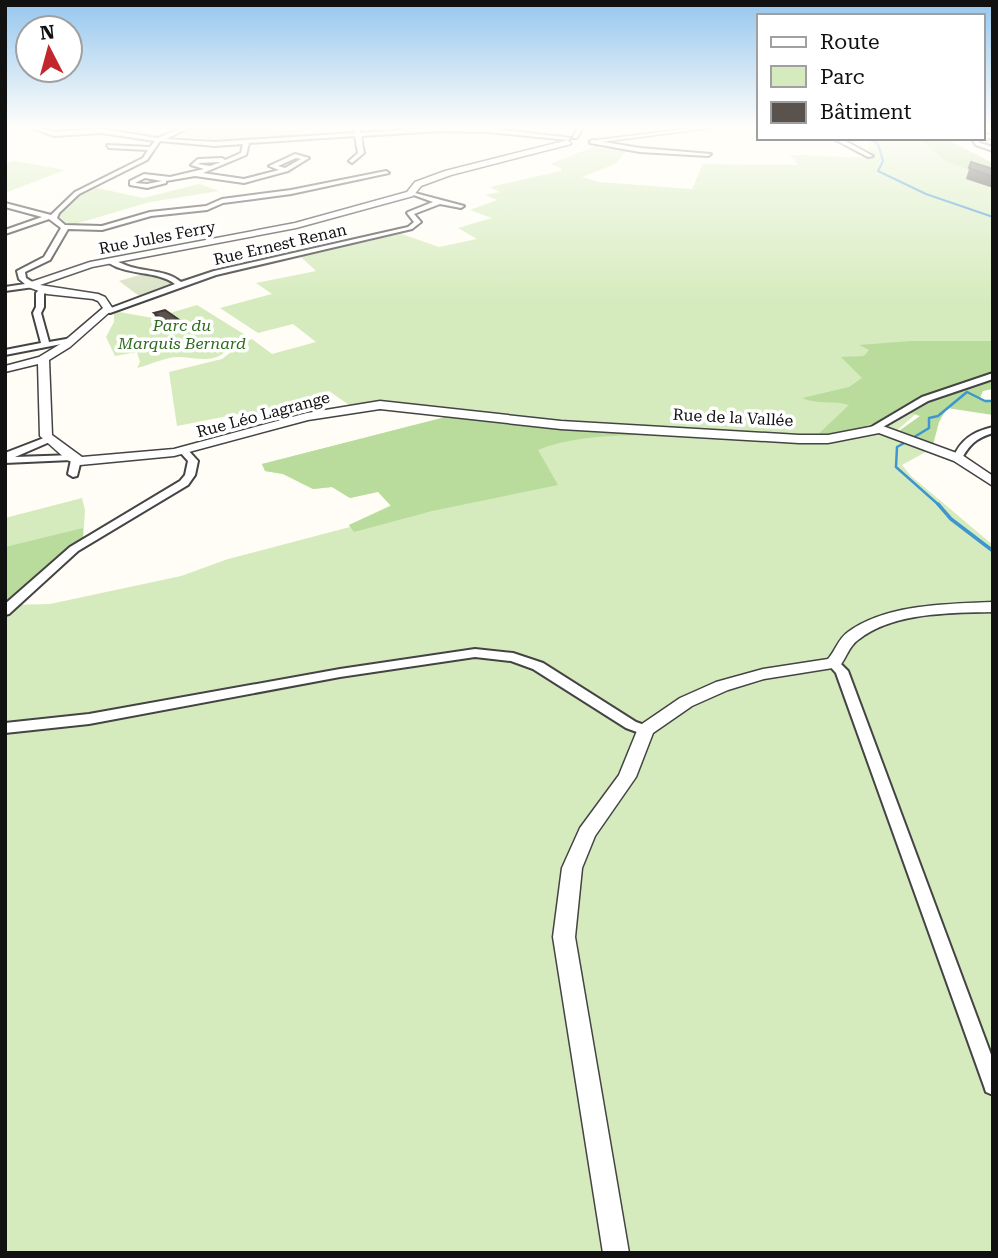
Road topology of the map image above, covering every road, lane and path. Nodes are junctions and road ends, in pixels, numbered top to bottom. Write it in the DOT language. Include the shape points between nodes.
graph roads {
  1 [pos="93,185"];
  2 [pos="318,185"];
  3 [pos="418,185"];
  4 [pos="413,193"];
  5 [pos="439,202"];
  6 [pos="5,205"];
  7 [pos="461,206"];
  8 [pos="50,218"];
  9 [pos="65,227"];
  10 [pos="5,232"];
  11 [pos="112,261"];
  12 [pos="31,285"];
  13 [pos="181,286"];
  14 [pos="5,289"];
  15 [pos="44,290"];
  16 [pos="107,311"];
  17 [pos="72,340"];
  18 [pos="45,343"];
  19 [pos="29,347"];
  20 [pos="5,352"];
  21 [pos="43,359"];
  22 [pos="5,369"];
  23 [pos="993,376"];
  24 [pos="457,414"];
  25 [pos="873,429"];
  26 [pos="993,430"];
  27 [pos="48,439"];
  28 [pos="184,451"];
  29 [pos="5,458"];
  30 [pos="73,458"];
  31 [pos="958,458"];
  32 [pos="73,474"];
  33 [pos="993,482"];
  34 [pos="993,607"];
  35 [pos="5,611"];
  36 [pos="833,663"];
  37 [pos="5,729"];
  38 [pos="645,730"];
  39 [pos="993,1086"];
  40 [pos="616,1253"];
  1 -- 8 [label="street" via="76,193"];
  2 -- 9 [label="street" via="222,201 207,208 150,214 102,228"];
  3 -- 4 [label="street, Rue Jules Ferry"];
  4 -- 5 [label="street"];
  4 -- 11 [label="street, Rue Jules Ferry" via="299,225"];
  5 -- 7 [label="street"];
  5 -- 13 [label="street, Rue Ernest Renan" via="410,214 417,224 401,231 214,273"];
  6 -- 8 [label="street"];
  8 -- 9 [label="street"];
  8 -- 10 [label="street"];
  9 -- 12 [label="street" via="49,256 21,271"];
  11 -- 12 [label="street, Rue Jules Ferry" via="86,265"];
  11 -- 13 [label="street" via="164,274"];
  12 -- 14 [label="street"];
  12 -- 15 [label="street"];
  13 -- 16 [label="street, Rue Ernest Renan"];
  15 -- 16 [label="street" via="99,298 107,304"];
  15 -- 18 [label="street" via="37,313"];
  16 -- 17 [label="street"];
  17 -- 18 [label="street"];
  17 -- 21 [label="street"];
  18 -- 19 [label="street"];
  19 -- 20 [label="street"];
  19 -- 21 [label="street"];
  21 -- 22 [label="street"];
  21 -- 27 [label="street"];
  23 -- 25 [label="street" via="925,399"];
  24 -- 25 [label="street, Rue de la Vallée" via="561,425 809,439"];
  24 -- 28 [label="street, Rue Léo Lagrange" via="380,405 352,407"];
  25 -- 31 [label="street, Rue de la Vallée"];
  26 -- 31 [label="street" via="970,438"];
  27 -- 29 [label="street"];
  27 -- 30 [label="street"];
  28 -- 30 [label="street, Rue Léo Lagrange"];
  28 -- 35 [label="street" via="193,461 184,484 74,549"];
  29 -- 30 [label="street"];
  30 -- 32 [label="street"];
  31 -- 33 [label="street, Rue de la Vallée"];
  34 -- 36 [label="street" via="931,610 874,626 849,639"];
  36 -- 38 [label="street" via="722,686 686,702"];
  36 -- 39 [label="street" via="847,684"];
  37 -- 38 [label="street" via="89,719 475,653 513,657 538,666"];
  38 -- 40 [label="street" via="627,777 587,833 572,868 564,937"];
}
